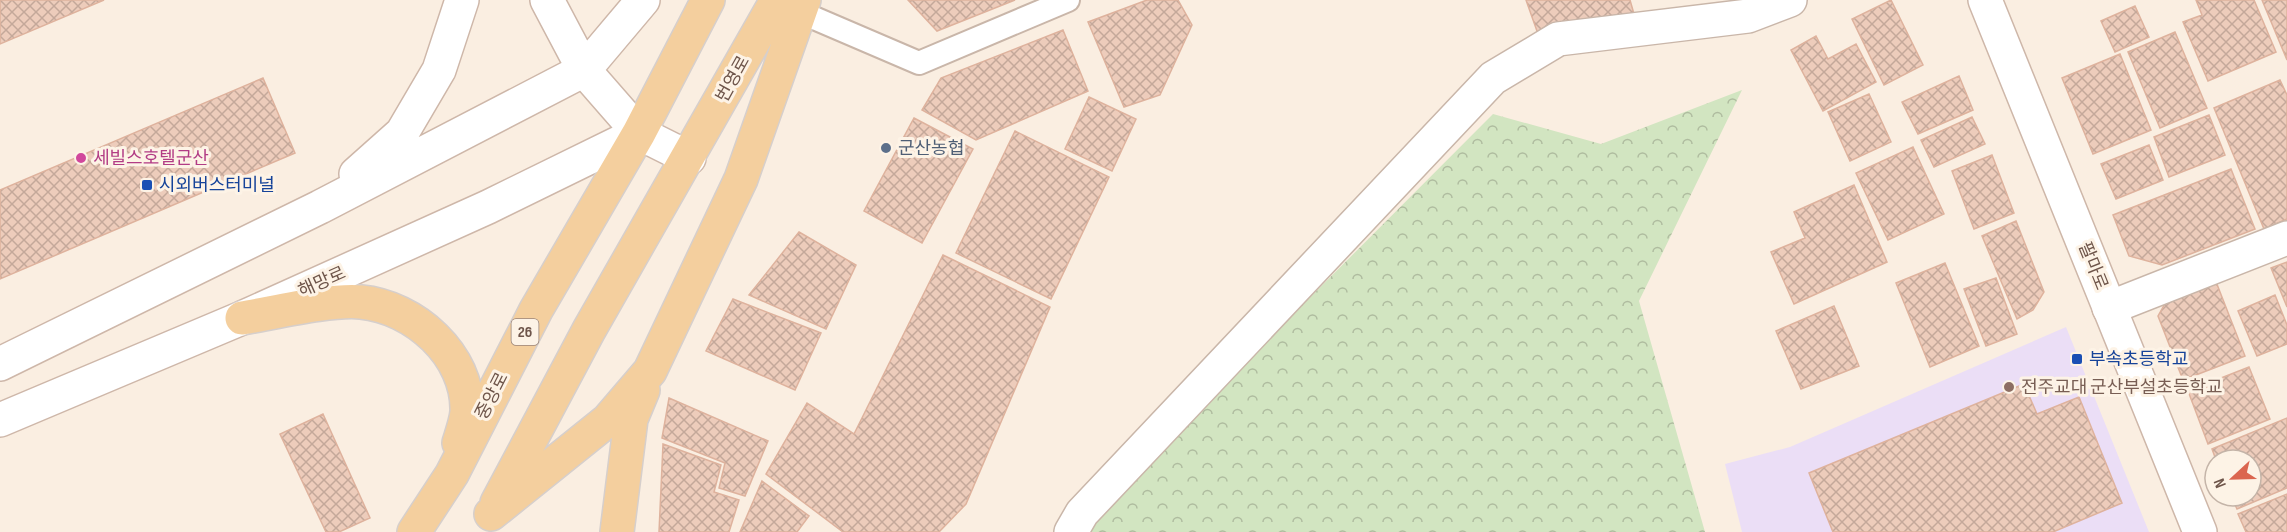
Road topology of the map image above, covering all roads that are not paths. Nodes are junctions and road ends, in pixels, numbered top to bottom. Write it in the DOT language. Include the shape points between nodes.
graph roads {
  1 [pos="462,0"];
  2 [pos="547,0"];
  3 [pos="643,0"];
  4 [pos="708,0"];
  5 [pos="1068,0"];
  6 [pos="1790,0"];
  7 [pos="1985,0"];
  8 [pos="794,4"];
  9 [pos="584,70"];
  10 [pos="639,133"];
  11 [pos="688,158"];
  12 [pos="320,207"];
  13 [pos="2287,237"];
  14 [pos="2109,308"];
  15 [pos="242,318"];
  16 [pos="0,364"];
  17 [pos="650,370"];
  18 [pos="0,420"];
  19 [pos="452,474"];
  20 [pos="485,523"];
  21 [pos="414,532"];
  22 [pos="617,532"];
  23 [pos="1071,532"];
  24 [pos="2200,532"];
  1 -- 12 [label="street" via="439,70 402,133"];
  2 -- 9 [label="street"];
  3 -- 9 [label="street"];
  4 -- 10 [label="main road, 26"];
  5 -- 8 [label="lane" via="918,63"];
  6 -- 23 [label="street" via="1748,16 1558,39 1493,78 1082,513"];
  7 -- 14 [label="street, 팔마로"];
  8 -- 11 [label="main road, 번영로"];
  8 -- 17 [label="main road" via="741,179"];
  9 -- 10 [label="street"];
  9 -- 12 [label="street"];
  10 -- 11 [label="street"];
  10 -- 15 [label="street, 해망로" via="488,207"];
  10 -- 19 [label="main road, 중앙로 / 26" via="536,310"];
  11 -- 20 [label="main road"];
  12 -- 16 [label="street"];
  13 -- 14 [label="street"];
  14 -- 24 [label="street, 팔마로"];
  15 -- 18 [label="street, 해망로"];
  15 -- 19 [label="main road" via="360,302 396,311 425,328 446,349 461,379 467,411"];
  17 -- 20 [label="main road" via="608,420"];
  17 -- 22 [label="main road" via="631,419"];
  19 -- 21 [label="main road, 중앙로 / 26"];
}
